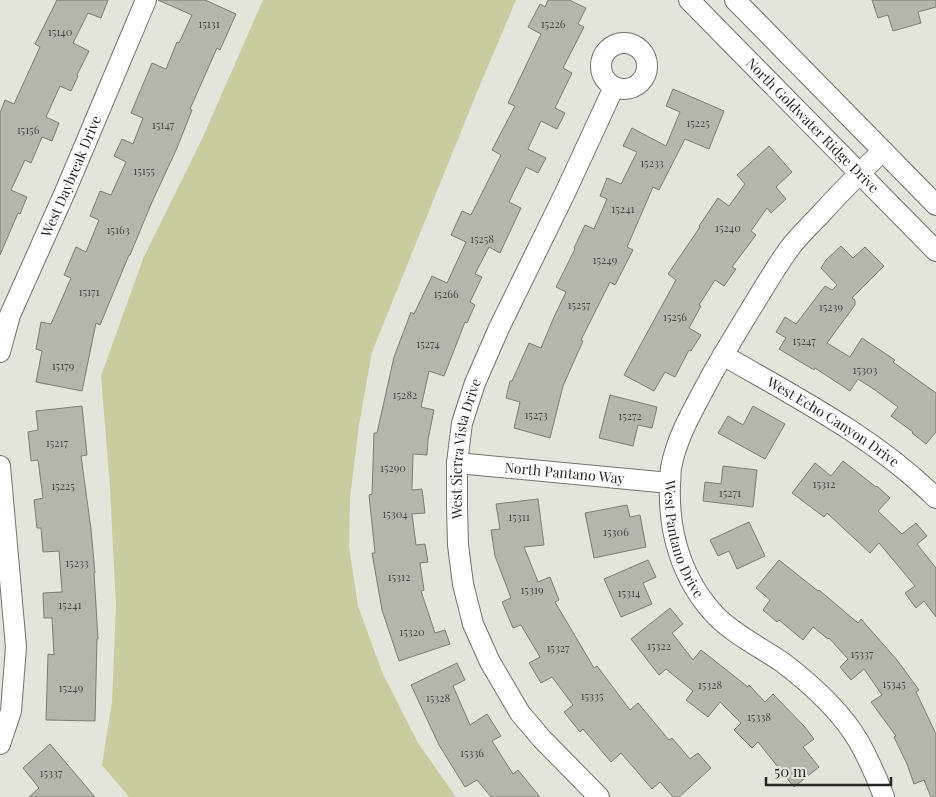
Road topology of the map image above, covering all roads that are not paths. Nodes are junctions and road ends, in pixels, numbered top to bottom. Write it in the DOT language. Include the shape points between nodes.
graph roads {
  1 [pos="146,0"];
  2 [pos="689,0"];
  3 [pos="735,0"];
  4 [pos="614,88"];
  5 [pos="883,151"];
  6 [pos="859,173"];
  7 [pos="936,205"];
  8 [pos="936,251"];
  9 [pos="0,352"];
  10 [pos="723,355"];
  11 [pos="458,463"];
  12 [pos="0,466"];
  13 [pos="670,483"];
  14 [pos="936,498"];
  15 [pos="1,499"];
  16 [pos="0,744"];
  17 [pos="599,797"];
  18 [pos="884,797"];
  1 -- 9 [label="street, West Daybreak Drive" via="10,314"];
  2 -- 6 [label="street, North Goldwater Ridge Drive"];
  3 -- 5 [label="street"];
  4 -- 11 [label="street, West Sierra Vista Drive" via="475,383 462,423"];
  5 -- 6 [label="street, West Pantano Drive"];
  5 -- 7 [label="street"];
  6 -- 8 [label="street, North Goldwater Ridge Drive"];
  6 -- 10 [label="street, West Pantano Drive" via="789,248"];
  10 -- 13 [label="street, West Pantano Drive" via="688,420 675,452"];
  10 -- 14 [label="street, West Echo Canyon Drive" via="844,425 882,451"];
  11 -- 13 [label="street, North Pantano Way"];
  11 -- 17 [label="street, West Sierra Vista Drive" via="458,545 473,624 490,662 520,712"];
  12 -- 15 [label="street"];
  13 -- 18 [label="street, West Pantano Drive" via="671,520 678,551 699,596 717,617 782,662 838,712 859,741"];
  15 -- 16 [label="street" via="16,646 11,711"];
}
